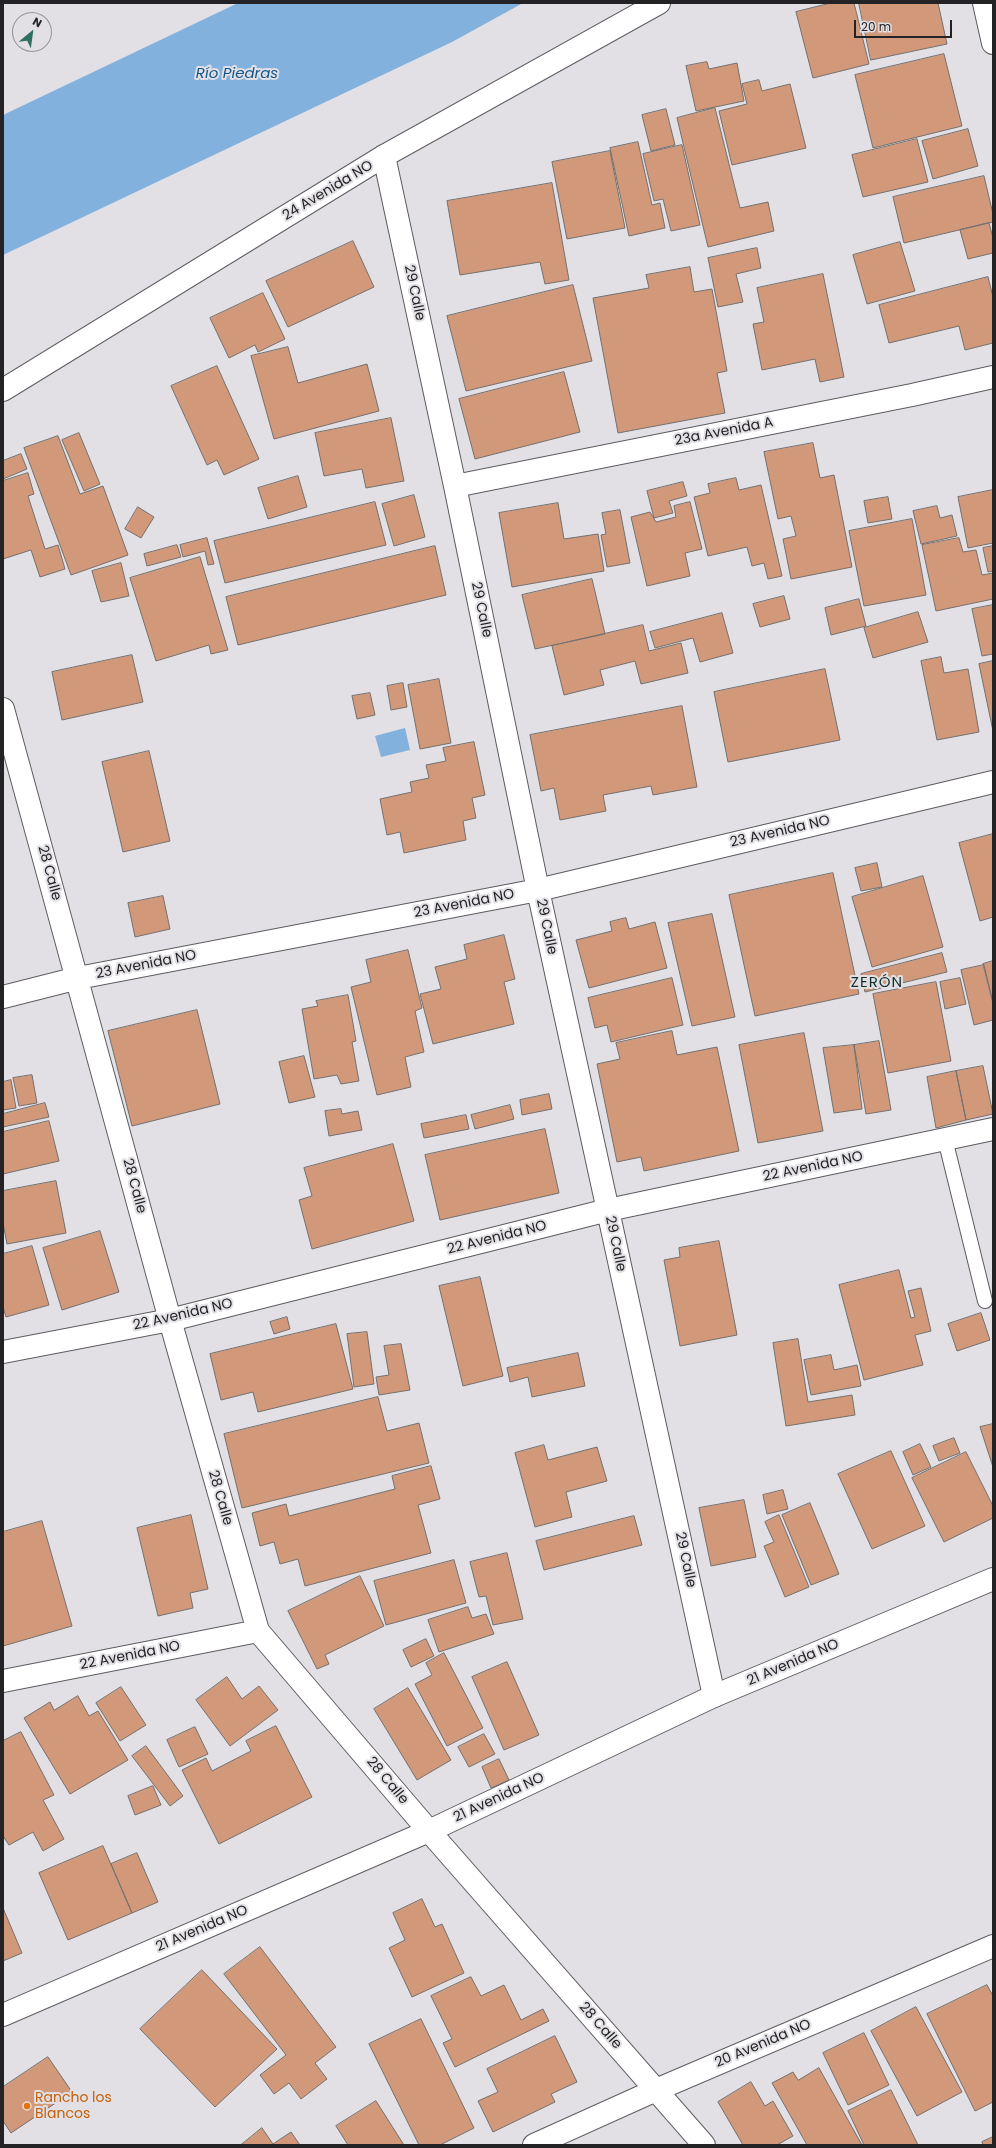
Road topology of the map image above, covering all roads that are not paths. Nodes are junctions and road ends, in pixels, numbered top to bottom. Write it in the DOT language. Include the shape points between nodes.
graph roads {
  1 [pos="659,3"];
  2 [pos="984,3"];
  3 [pos="993,43"];
  4 [pos="384,156"];
  5 [pos="993,376"];
  6 [pos="3,390"];
  7 [pos="455,486"];
  8 [pos="3,709"];
  9 [pos="993,782"];
  10 [pos="538,890"];
  11 [pos="78,978"];
  12 [pos="3,997"];
  13 [pos="993,1129"];
  14 [pos="945,1139"];
  15 [pos="608,1210"];
  16 [pos="985,1301"];
  17 [pos="170,1320"];
  18 [pos="3,1352"];
  19 [pos="993,1579"];
  20 [pos="258,1630"];
  21 [pos="3,1681"];
  22 [pos="714,1696"];
  23 [pos="429,1831"];
  24 [pos="993,1946"];
  25 [pos="3,2015"];
  26 [pos="656,2090"];
  27 [pos="534,2145"];
  28 [pos="704,2145"];
  1 -- 4 [label="street, 24 Avenida NO"];
  2 -- 3 [label="street"];
  4 -- 6 [label="street, 24 Avenida NO"];
  4 -- 7 [label="street, 29 Calle"];
  5 -- 7 [label="street, 23a Avenida A" via="912,395"];
  7 -- 10 [label="street, 29 Calle"];
  8 -- 11 [label="street, 28 Calle"];
  9 -- 10 [label="street, 23 Avenida NO"];
  10 -- 11 [label="street, 23 Avenida NO"];
  10 -- 15 [label="street, 29 Calle"];
  11 -- 12 [label="street, 23 Avenida NO"];
  11 -- 17 [label="street, 28 Calle"];
  13 -- 14 [label="street, 22 Avenida NO"];
  14 -- 15 [label="street, 22 Avenida NO"];
  14 -- 16 [label="lane"];
  15 -- 17 [label="street, 22 Avenida NO"];
  15 -- 22 [label="street, 29 Calle"];
  17 -- 18 [label="street, 22 Avenida NO"];
  17 -- 20 [label="street, 28 Calle"];
  19 -- 22 [label="street, 21 Avenida NO"];
  20 -- 21 [label="street, 22 Avenida NO"];
  20 -- 23 [label="street, 28 Calle"];
  22 -- 23 [label="street, 21 Avenida NO"];
  23 -- 25 [label="street, 21 Avenida NO"];
  23 -- 26 [label="street, 28 Calle"];
  24 -- 26 [label="street, 20 Avenida NO"];
  26 -- 27 [label="street, 20 Avenida NO"];
  26 -- 28 [label="street, 28 Calle"];
}
